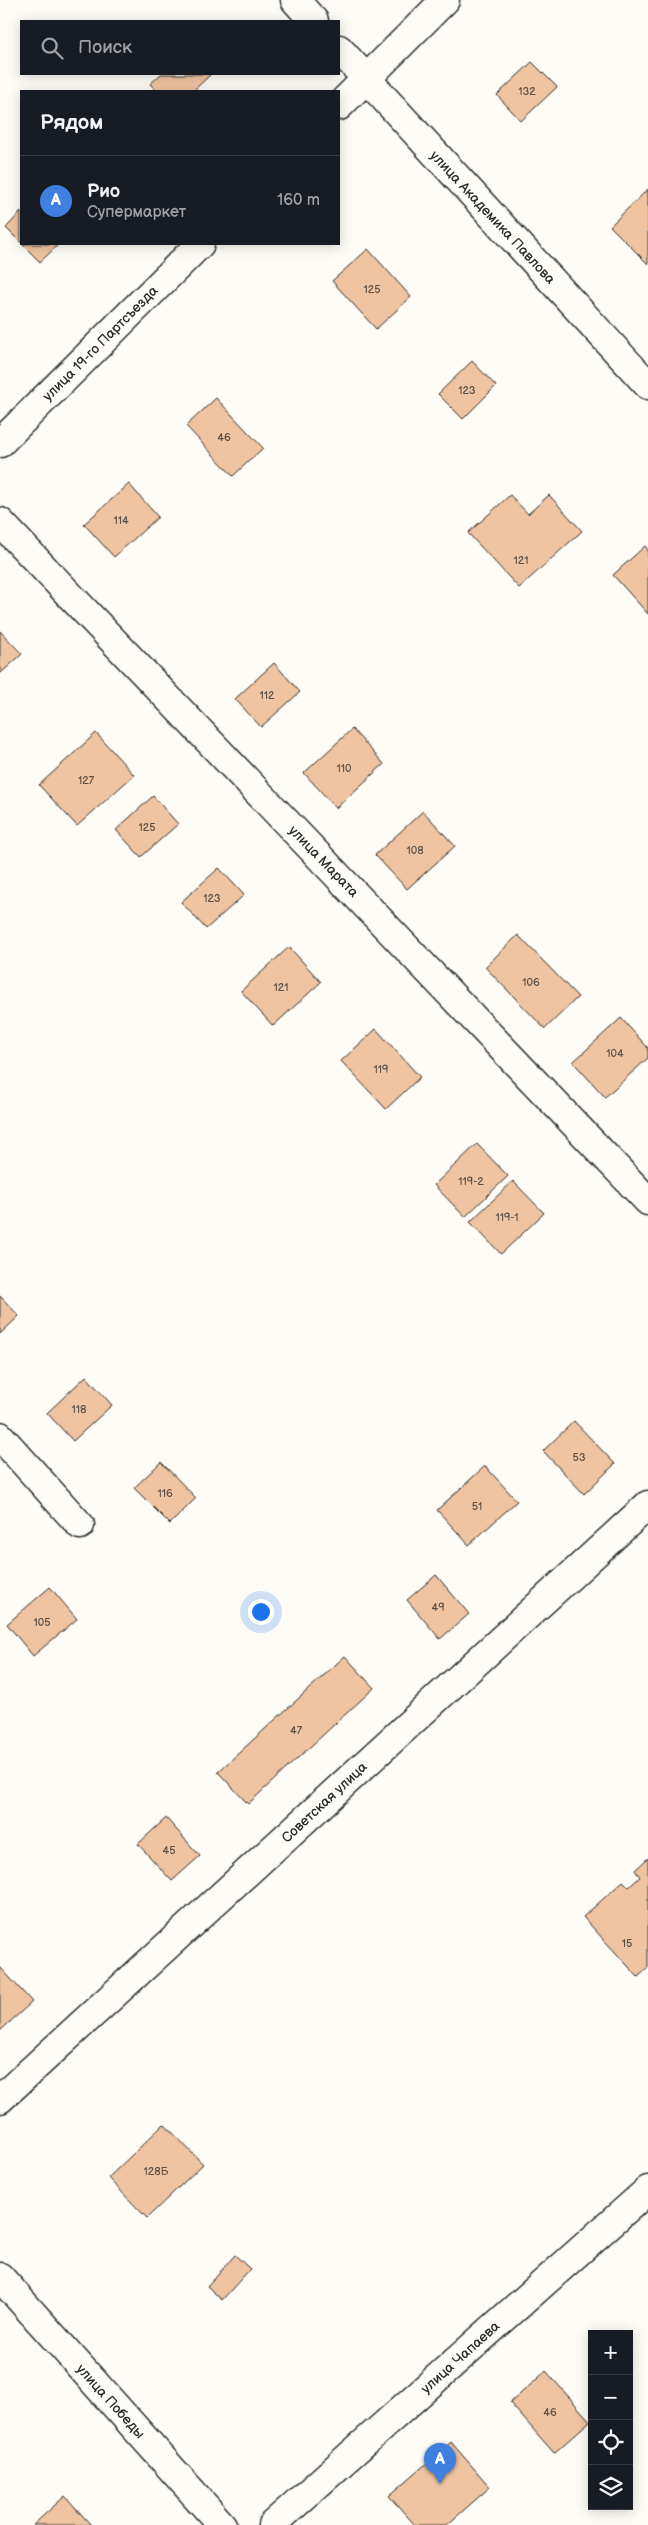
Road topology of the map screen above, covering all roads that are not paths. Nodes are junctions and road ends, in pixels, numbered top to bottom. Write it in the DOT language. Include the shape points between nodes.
graph roads {
  1 [pos="295,0"];
  2 [pos="445,0"];
  3 [pos="313,20"];
  4 [pos="340,50"];
  5 [pos="366,79"];
  6 [pos="340,105"];
  7 [pos="199,245"];
  8 [pos="648,385"];
  9 [pos="0,443"];
  10 [pos="0,522"];
  11 [pos="648,1201"];
  12 [pos="0,1436"];
  13 [pos="648,1504"];
  14 [pos="80,1525"];
  15 [pos="0,2099"];
  16 [pos="648,2190"];
  17 [pos="0,2277"];
  18 [pos="222,2525"];
  19 [pos="272,2525"];
  1 -- 3 [label="street"];
  2 -- 5 [label="street"];
  4 -- 5 [label="street, улица Академика Павлова"];
  5 -- 6 [label="street"];
  5 -- 8 [label="street, улица Академика Павлова"];
  7 -- 9 [label="street, улица 19-го Партсъезда"];
  10 -- 11 [label="street, улица Марата"];
  12 -- 14 [label="street"];
  13 -- 15 [label="street, Советская улица"];
  16 -- 19 [label="street, улица Чапаева"];
  17 -- 18 [label="street, улица Победы"];
}
